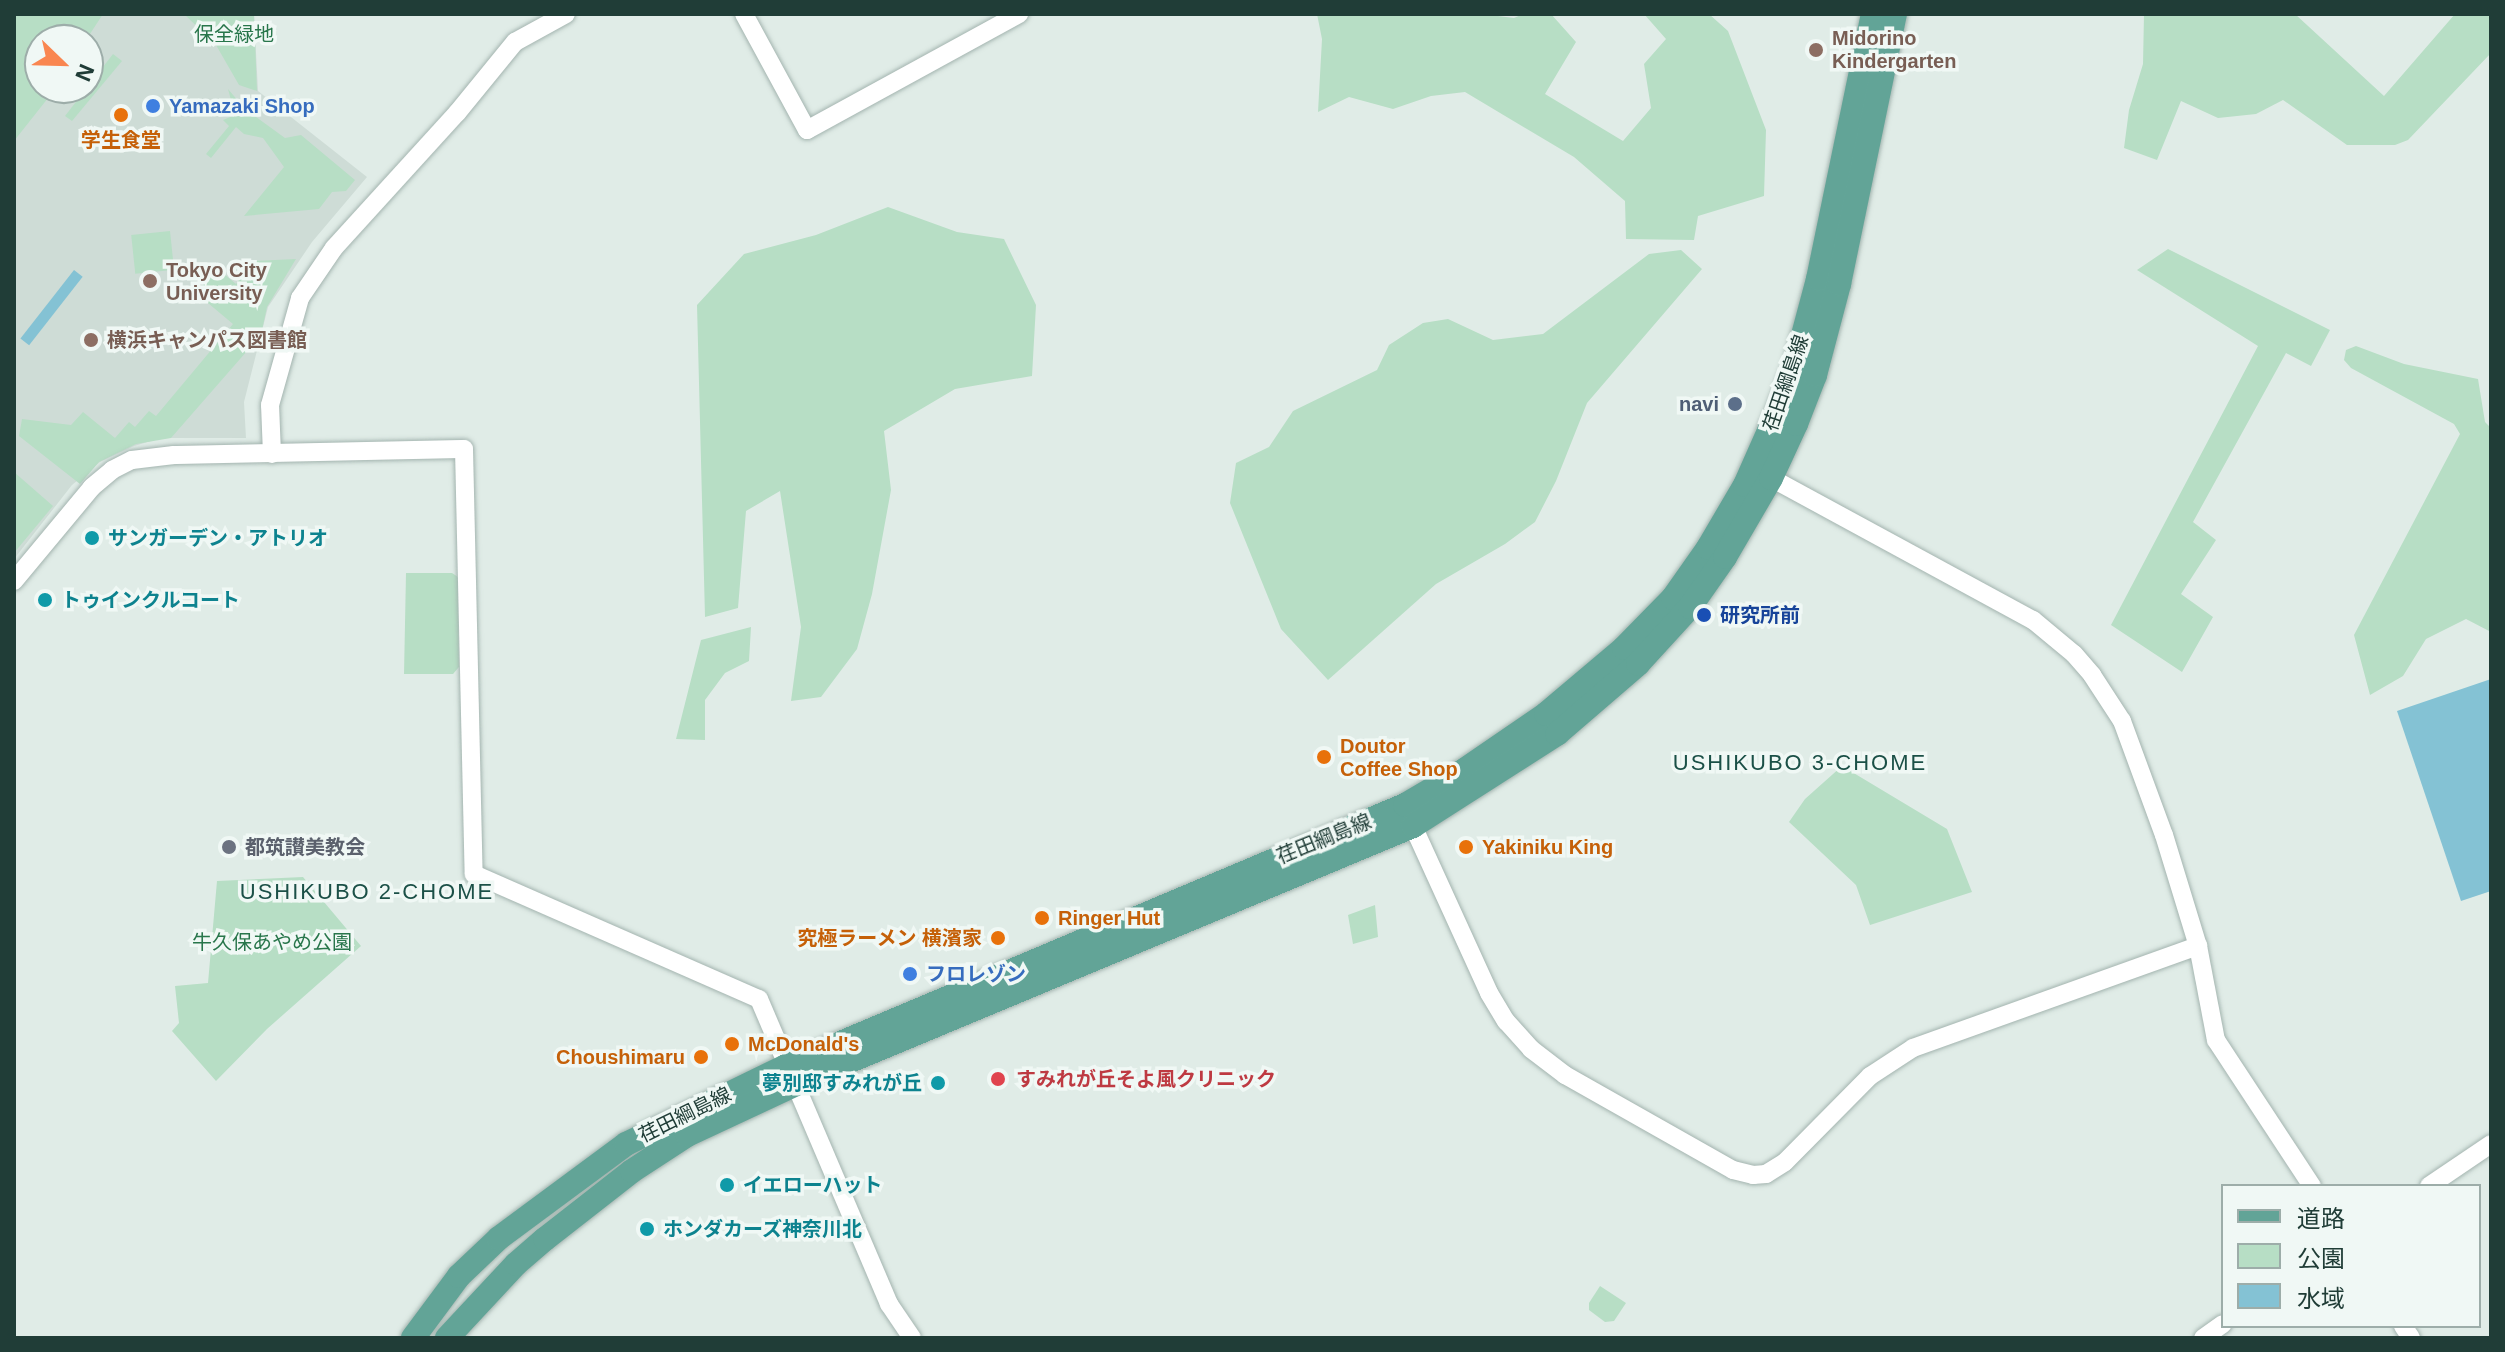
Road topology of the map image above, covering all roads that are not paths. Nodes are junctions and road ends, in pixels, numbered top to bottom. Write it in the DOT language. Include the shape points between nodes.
graph roads {
  1 [pos="566,14"];
  2 [pos="744,14"];
  3 [pos="1019,14"];
  4 [pos="1873,14"];
  5 [pos="1895,14"];
  6 [pos="272,454"];
  7 [pos="1771,478"];
  8 [pos="14,581"];
  9 [pos="1413,826"];
  10 [pos="2198,946"];
  11 [pos="791,1075"];
  12 [pos="2491,1144"];
  13 [pos="2311,1184"];
  14 [pos="2432,1184"];
  15 [pos="2221,1325"];
  16 [pos="413,1338"];
  17 [pos="447,1338"];
  18 [pos="912,1338"];
  19 [pos="2203,1338"];
  1 -- 6 [label="street" via="515,42 334,248 300,298 270,405"];
  2 -- 3 [label="street" via="807,130"];
  4 -- 11 [label="main road, 荏田綱島線" via="1818,279 1776,415 1745,485 1708,548 1673,598 1624,648 1546,714 1405,805"];
  5 -- 7 [label="main road, 荏田綱島線" via="1815,375"];
  6 -- 8 [label="street" via="154,455 112,470"];
  6 -- 11 [label="street" via="464,449 474,874 759,999"];
  7 -- 9 [label="main road, 荏田綱島線" via="1690,607 1638,664 1557,734"];
  7 -- 10 [label="street" via="2012,608 2074,654 2129,736"];
  9 -- 10 [label="street" via="1489,993 1531,1049 1565,1075 1733,1170 1753,1175 1785,1162 1870,1076 1913,1048"];
  9 -- 11 [label="main road, 荏田綱島線"];
  10 -- 13 [label="street" via="2216,1040"];
  11 -- 16 [label="main road, 荏田綱島線" via="671,1120 583,1173 459,1276"];
  11 -- 17 [label="main road, 荏田綱島線" via="632,1171 516,1264"];
  11 -- 18 [label="street" via="889,1304"];
  12 -- 14 [label="street"];
  15 -- 19 [label="street"];
}
